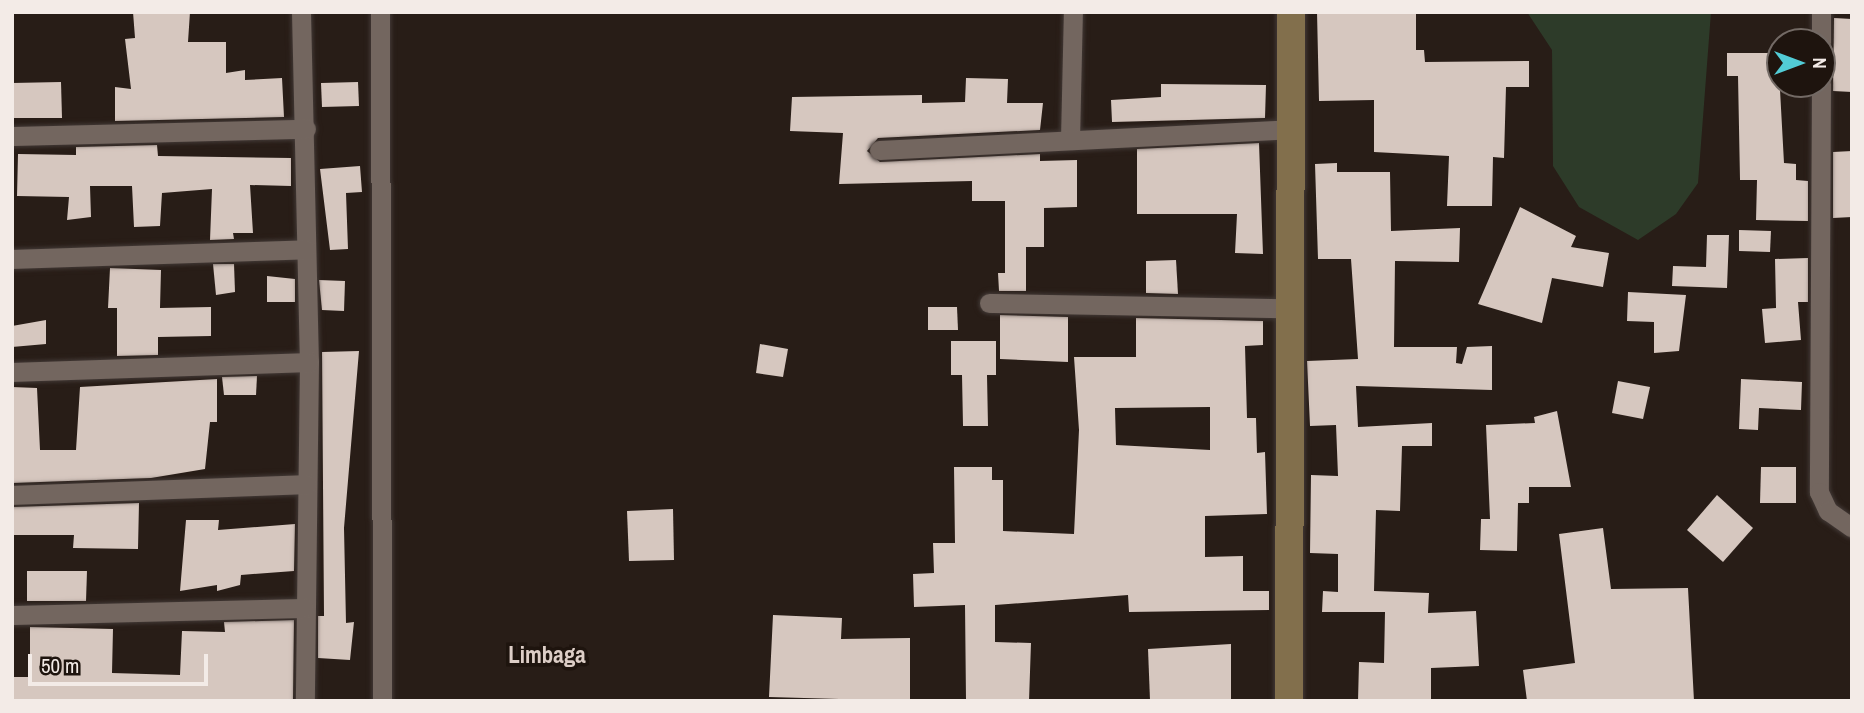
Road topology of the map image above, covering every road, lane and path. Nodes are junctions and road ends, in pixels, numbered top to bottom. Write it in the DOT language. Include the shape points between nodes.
graph roads {
  1 [pos="301,12"];
  2 [pos="380,12"];
  3 [pos="1073,12"];
  4 [pos="1291,12"];
  5 [pos="1821,98"];
  6 [pos="306,129"];
  7 [pos="1290,129"];
  8 [pos="12,136"];
  9 [pos="1070,140"];
  10 [pos="879,150"];
  11 [pos="306,249"];
  12 [pos="12,259"];
  13 [pos="989,303"];
  14 [pos="1288,308"];
  15 [pos="309,362"];
  16 [pos="12,372"];
  17 [pos="307,484"];
  18 [pos="12,495"];
  19 [pos="1852,528"];
  20 [pos="304,608"];
  21 [pos="12,615"];
  22 [pos="305,701"];
  23 [pos="382,701"];
  24 [pos="1289,701"];
  1 -- 6 [label="street"];
  2 -- 23 [label="street"];
  3 -- 9 [label="street"];
  4 -- 7 [label="street"];
  5 -- 19 [label="street" via="1819,492 1828,511"];
  6 -- 8 [label="street"];
  6 -- 11 [label="street"];
  7 -- 9 [label="street"];
  7 -- 14 [label="street"];
  9 -- 10 [label="street"];
  11 -- 12 [label="street"];
  11 -- 15 [label="street"];
  13 -- 14 [label="street"];
  14 -- 24 [label="street"];
  15 -- 16 [label="street"];
  15 -- 17 [label="street"];
  17 -- 18 [label="street"];
  17 -- 20 [label="street"];
  20 -- 21 [label="street"];
  20 -- 22 [label="street"];
}
